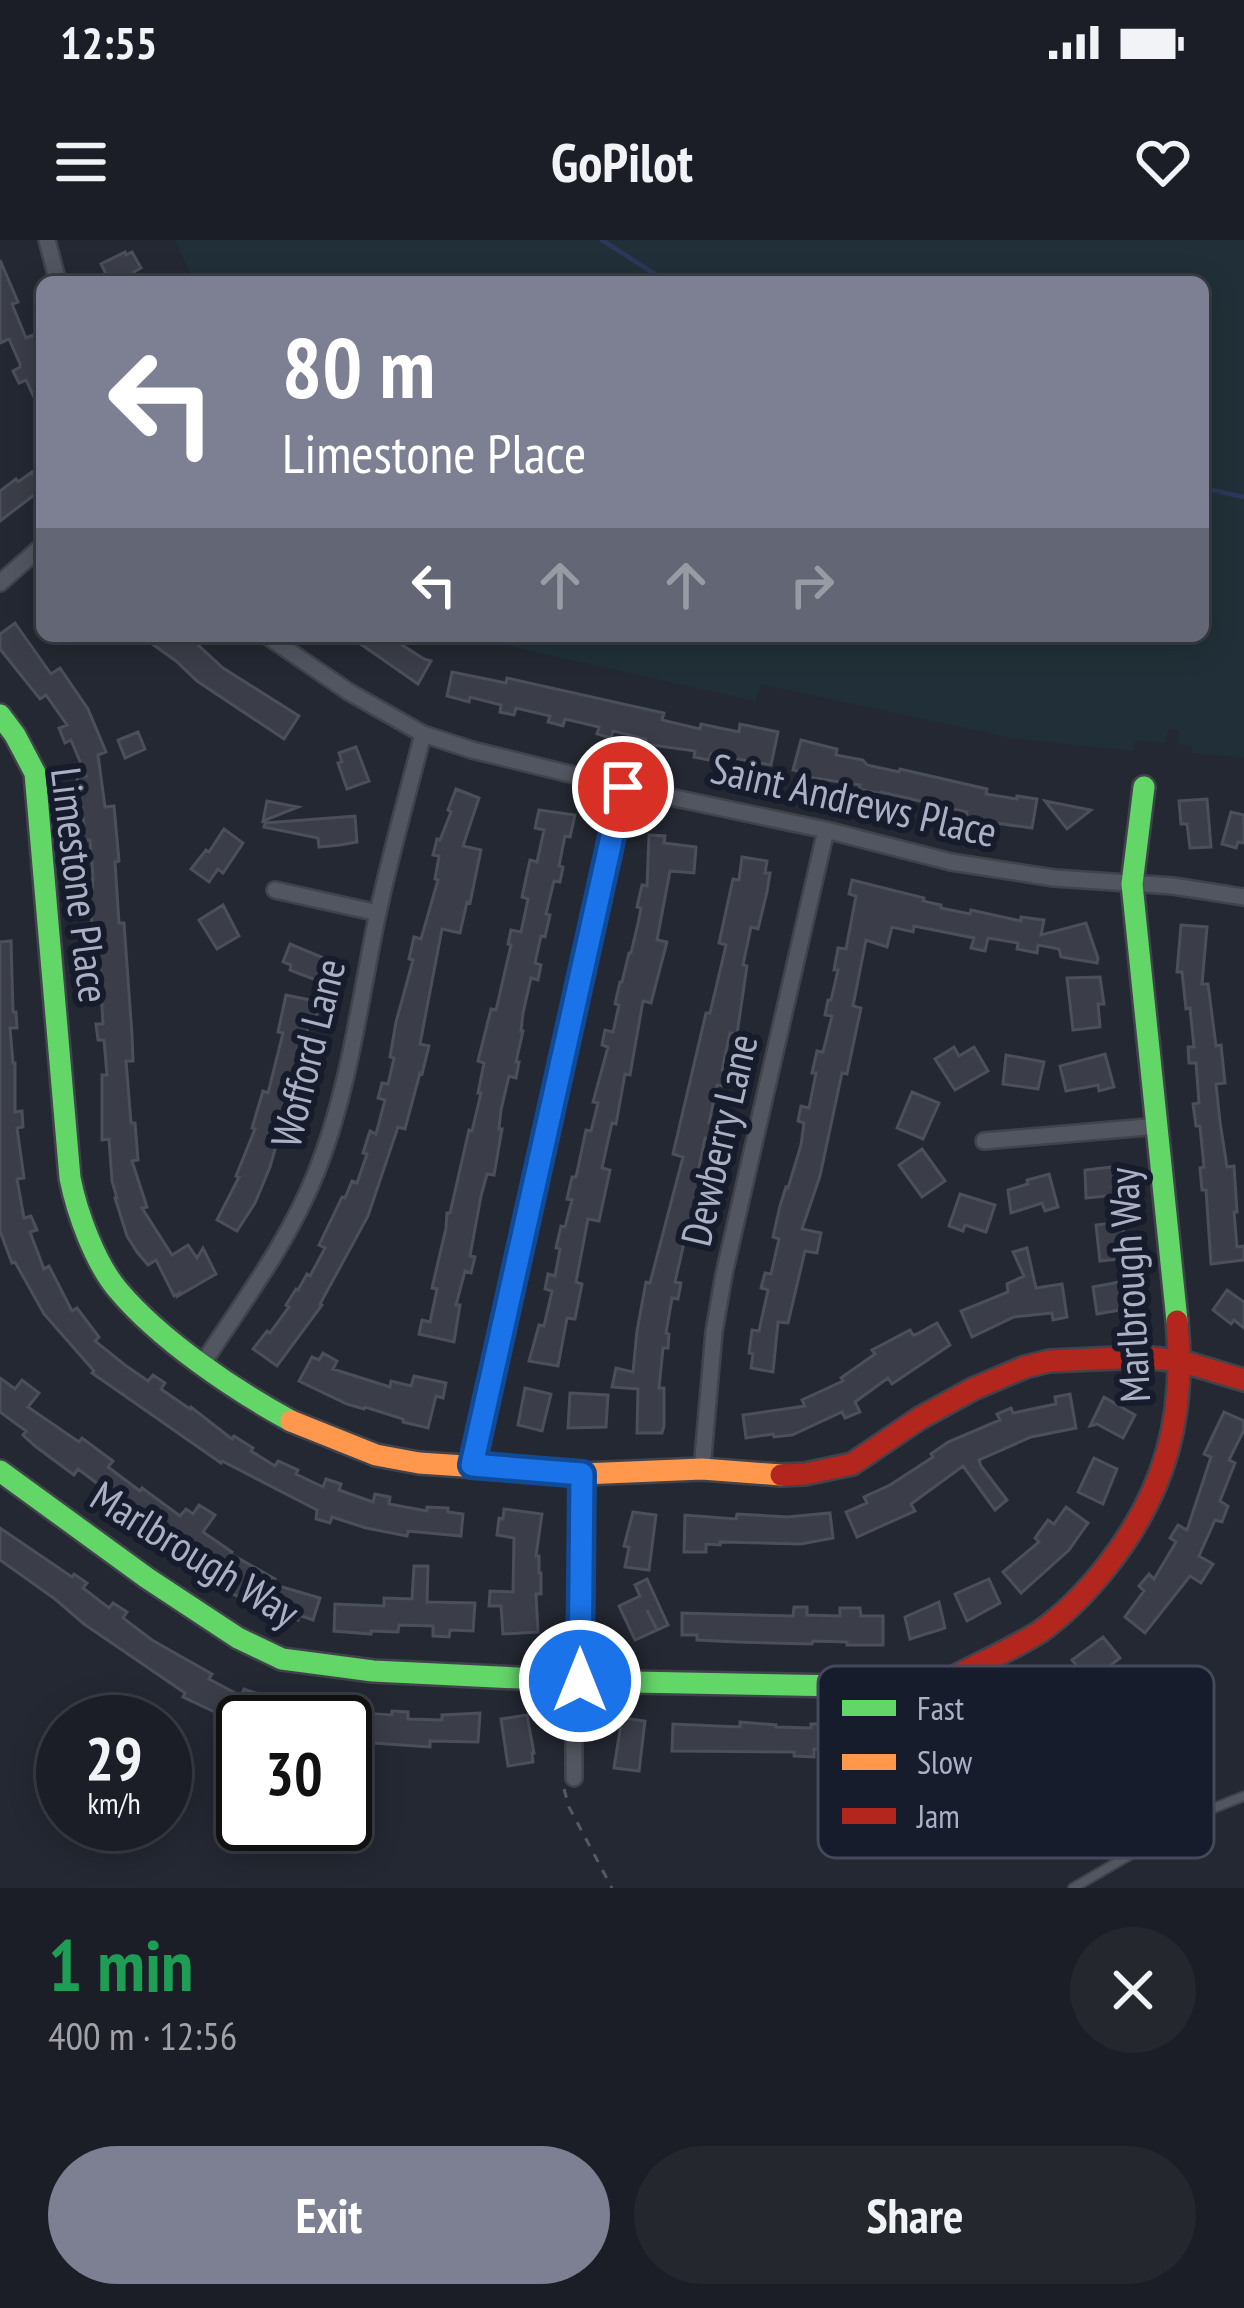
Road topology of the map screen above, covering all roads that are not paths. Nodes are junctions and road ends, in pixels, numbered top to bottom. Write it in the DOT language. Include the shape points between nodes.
graph roads {
  1 [pos="47,240"];
  2 [pos="56,276"];
  3 [pos="36,551"];
  4 [pos="0,583"];
  5 [pos="276,642"];
  6 [pos="0,715"];
  7 [pos="423,734"];
  8 [pos="623,787"];
  9 [pos="1144,788"];
  10 [pos="826,830"];
  11 [pos="1132,884"];
  12 [pos="275,890"];
  13 [pos="1244,896"];
  14 [pos="378,913"];
  15 [pos="1160,1126"];
  16 [pos="984,1141"];
  17 [pos="1181,1361"];
  18 [pos="203,1363"];
  19 [pos="1244,1380"];
  20 [pos="472,1465"];
  21 [pos="702,1469"];
  22 [pos="0,1471"];
  23 [pos="582,1474"];
  24 [pos="975,1666"];
  25 [pos="580,1681"];
  26 [pos="818,1686"];
  27 [pos="574,1778"];
  28 [pos="1244,1796"];
  29 [pos="1214,1808"];
  30 [pos="1125,1858"];
  31 [pos="1073,1888"];
  1 -- 2 [label="street"];
  3 -- 4 [label="street"];
  5 -- 7 [label="street, Saint Andrews Place"];
  6 -- 18 [label="street, Limestone Place" via="35,773 75,1203 116,1288"];
  7 -- 8 [label="street, Saint Andrews Place"];
  7 -- 14 [label="street, Wofford Lane"];
  8 -- 10 [label="street, Saint Andrews Place"];
  8 -- 20 [label="street"];
  9 -- 11 [label="street, Marlbrough Way"];
  10 -- 11 [label="street, Saint Andrews Place" via="951,862"];
  10 -- 21 [label="street, Dewberry Lane" via="724,1274"];
  11 -- 13 [label="street, Saint Andrews Place"];
  11 -- 15 [label="street, Marlbrough Way"];
  12 -- 14 [label="street"];
  14 -- 18 [label="street, Wofford Lane" via="344,1081 315,1176"];
  15 -- 16 [label="street"];
  15 -- 17 [label="street, Marlbrough Way"];
  17 -- 19 [label="street, Limestone Place"];
  17 -- 21 [label="street, Limestone Place" via="1078,1358 1025,1367 836,1469 787,1476"];
  17 -- 24 [label="street, Marlbrough Way" via="1171,1446 1147,1510 1071,1606"];
  18 -- 20 [label="street, Limestone Place" via="258,1403 339,1443 419,1463"];
  20 -- 23 [label="street, Limestone Place"];
  21 -- 23 [label="street, Limestone Place"];
  22 -- 25 [label="street, Marlbrough Way" via="165,1590 282,1659"];
  23 -- 25 [label="street"];
  25 -- 26 [label="street, Marlbrough Way"];
  25 -- 27 [label="street"];
  28 -- 29 [label="lane"];
  30 -- 31 [label="lane"];
}
